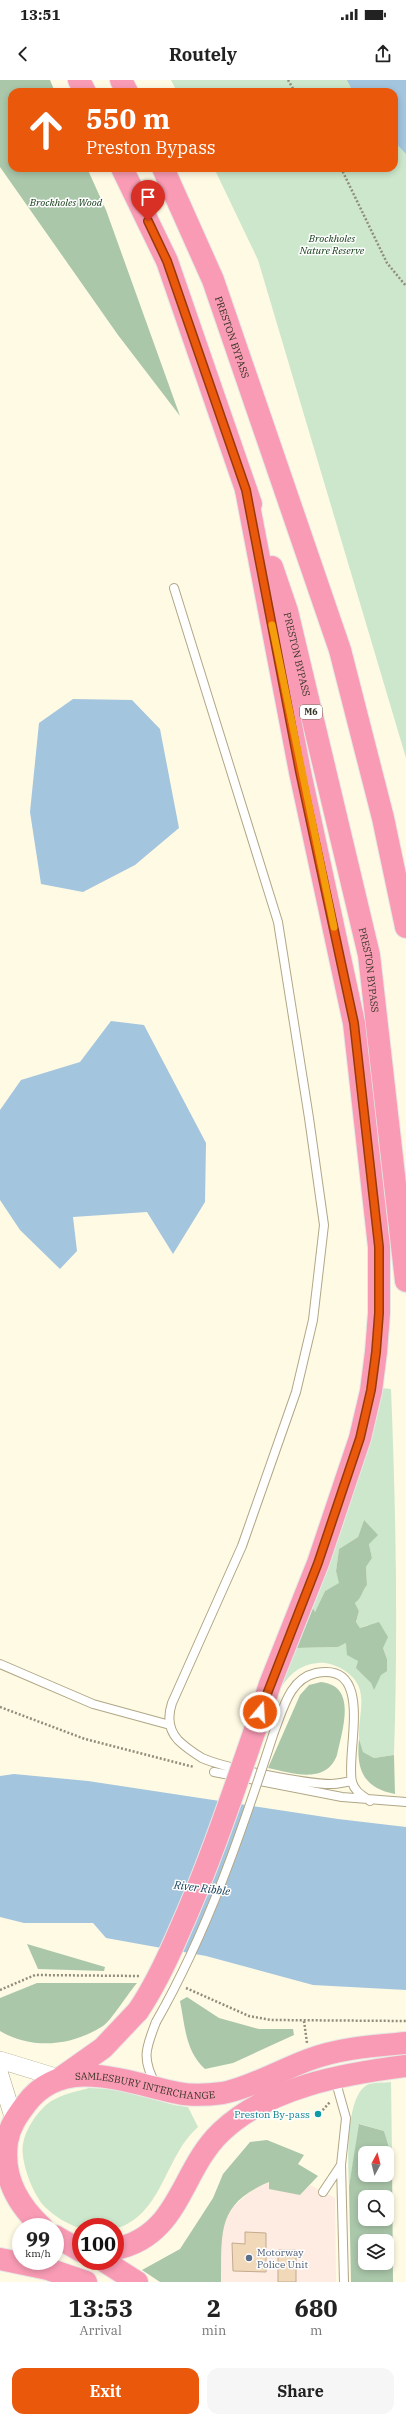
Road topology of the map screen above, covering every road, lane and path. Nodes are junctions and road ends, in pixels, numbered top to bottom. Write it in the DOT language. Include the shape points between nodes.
graph roads {
  1 [pos="124,172"];
  2 [pos="165,172"];
  3 [pos="343,172"];
  4 [pos="406,286"];
  5 [pos="246,490"];
  6 [pos="174,588"];
  7 [pos="406,927"];
  8 [pos="406,1282"];
  9 [pos="0,1664"];
  10 [pos="0,1707"];
  11 [pos="170,1725"];
  12 [pos="265,1729"];
  13 [pos="214,1772"];
  14 [pos="352,1781"];
  15 [pos="370,1801"];
  16 [pos="406,1802"];
  17 [pos="141,1976"];
  18 [pos="183,1988"];
  19 [pos="0,1990"];
  20 [pos="147,2016"];
  21 [pos="406,2021"];
  22 [pos="406,2043"];
  23 [pos="0,2060"];
  24 [pos="406,2066"];
  25 [pos="0,2076"];
  26 [pos="60,2078"];
  27 [pos="335,2078"];
  28 [pos="158,2088"];
  29 [pos="329,2103"];
  30 [pos="320,2113"];
  31 [pos="7,2136"];
  32 [pos="341,2165"];
  33 [pos="323,2192"];
  34 [pos="32,2218"];
  35 [pos="0,2244"];
  36 [pos="124,2245"];
  37 [pos="12,2246"];
  38 [pos="0,2259"];
  39 [pos="118,2270"];
  40 [pos="86,2282"];
  41 [pos="137,2282"];
  42 [pos="344,2282"];
  1 -- 5 [label="highway, PRESTON BYPASS / M6" via="167,261"];
  2 -- 7 [label="highway, PRESTON BYPASS" via="213,280 340,650 383,818"];
  3 -- 4 [label="path" via="387,263"];
  5 -- 8 [label="highway, PRESTON BYPASS / M6" via="287,611 369,955"];
  5 -- 12 [label="highway" via="299,764 354,1023 379,1247 376,1352 371,1390 360,1438 318,1563 270,1684"];
  6 -- 11 [label="lane" via="278,922 324,1225 314,1320 296,1392 242,1546 172,1703 168,1714"];
  9 -- 11 [label="lane" via="93,1704"];
  10 -- 13 [label="path" via="85,1740"];
  11 -- 14 [label="lane" via="176,1739 203,1758 215,1762 293,1779 331,1784"];
  12 -- 14 [label="lane" via="291,1689 313,1674 324,1672 339,1675 350,1689 353,1702 355,1722 350,1764"];
  12 -- 20 [label="highway, bridge" via="159,1977"];
  13 -- 15 [label="lane"];
  14 -- 15 [label="lane" via="357,1792"];
  15 -- 16 [label="lane"];
  17 -- 19 [label="path" via="35,1975"];
  18 -- 21 [label="path" via="249,2016 271,2020"];
  20 -- 26 [label="highway"];
  20 -- 28 [label="lane" via="145,2057"];
  22 -- 28 [label="highway, SAMLESBURY INTERCHANGE" via="322,2055 225,2092 195,2095"];
  23 -- 26 [label="street"];
  24 -- 27 [label="highway"];
  25 -- 31 [label="street"];
  26 -- 28 [label="highway, SAMLESBURY INTERCHANGE" via="123,2078"];
  26 -- 31 [label="highway" via="31,2098"];
  27 -- 32 [label="lane" via="346,2118"];
  27 -- 36 [label="highway" via="281,2096 236,2120 208,2145 168,2216 146,2236"];
  29 -- 30 [label="path"];
  31 -- 34 [label="highway" via="6,2165 9,2181"];
  32 -- 33 [label="lane"];
  32 -- 42 [label="lane"];
  35 -- 37 [label="highway"];
  38 -- 40 [label="highway" via="48,2269"];
  39 -- 41 [label="highway"];
}
